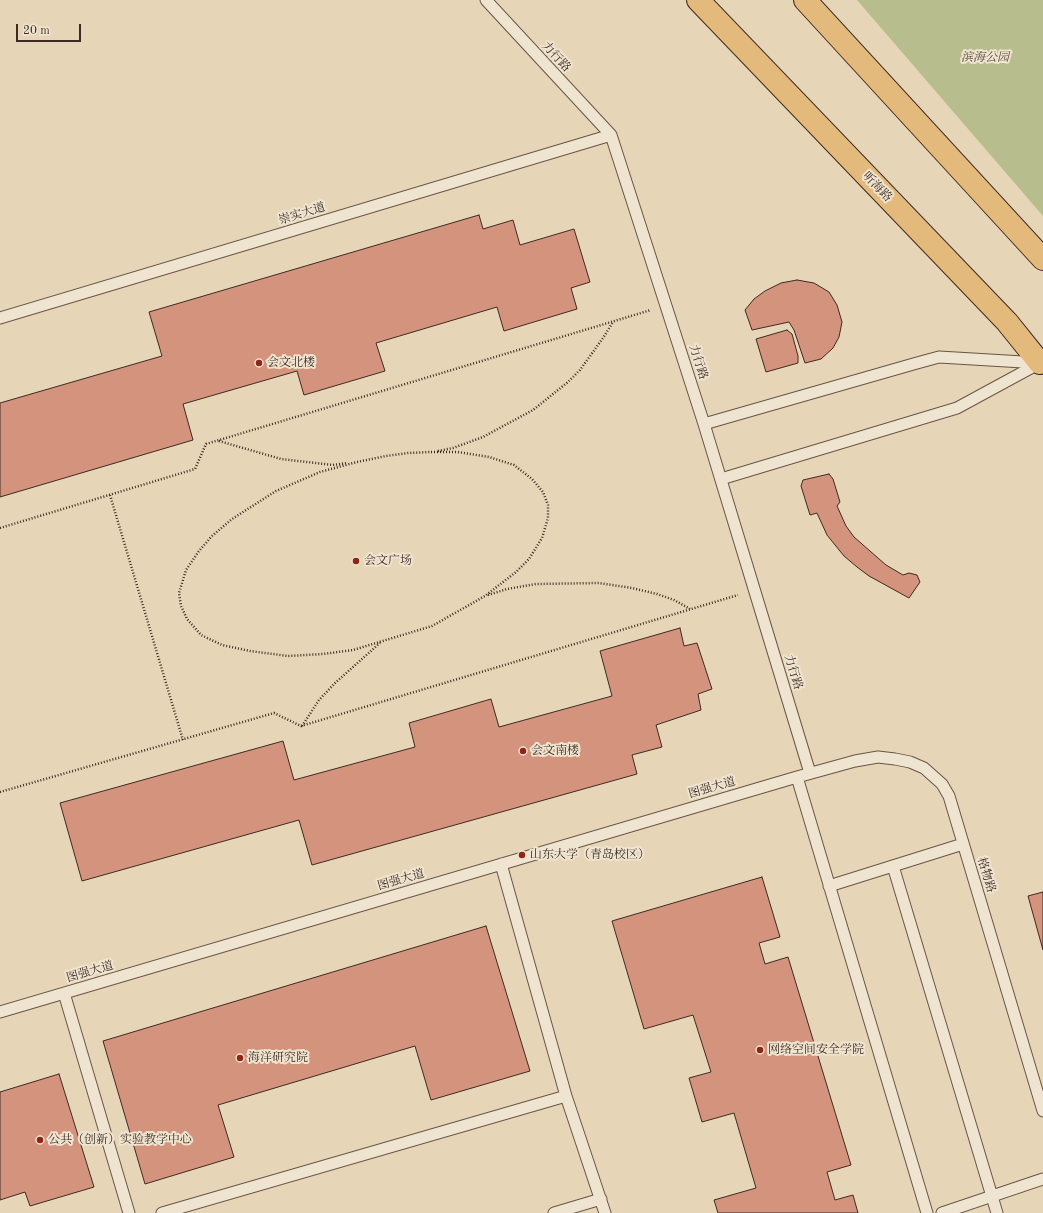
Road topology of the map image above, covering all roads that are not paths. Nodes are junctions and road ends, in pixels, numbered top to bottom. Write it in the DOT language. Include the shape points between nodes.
graph roads {
  1 [pos="486,0"];
  2 [pos="698,0"];
  3 [pos="805,0"];
  4 [pos="611,135"];
  5 [pos="1043,259"];
  6 [pos="0,318"];
  7 [pos="1042,354"];
  8 [pos="704,424"];
  9 [pos="721,479"];
  10 [pos="810,773"];
  11 [pos="797,777"];
  12 [pos="963,844"];
  13 [pos="502,864"];
  14 [pos="892,866"];
  15 [pos="829,886"];
  16 [pos="64,993"];
  17 [pos="0,1012"];
  18 [pos="566,1096"];
  19 [pos="1043,1111"];
  20 [pos="1043,1179"];
  21 [pos="992,1196"];
  22 [pos="601,1199"];
  23 [pos="129,1213"];
  24 [pos="162,1213"];
  25 [pos="554,1213"];
  26 [pos="605,1213"];
  27 [pos="927,1213"];
  28 [pos="942,1213"];
  29 [pos="997,1213"];
  1 -- 4 [label="lane, 力行路"];
  2 -- 7 [label="main road, 听海路" via="1007,322"];
  3 -- 5 [label="main road"];
  4 -- 6 [label="lane, 崇实大道"];
  4 -- 8 [label="lane, 力行路"];
  7 -- 8 [label="lane" via="939,357"];
  7 -- 9 [label="lane" via="957,408"];
  8 -- 9 [label="lane, 力行路"];
  9 -- 10 [label="lane, 力行路"];
  10 -- 11 [label="lane, 图强大道"];
  10 -- 12 [label="lane, 格物路" via="878,757 910,762 924,768 942,784 949,796"];
  11 -- 13 [label="lane, 图强大道"];
  11 -- 15 [label="lane"];
  12 -- 14 [label="lane"];
  12 -- 19 [label="lane, 格物路"];
  13 -- 16 [label="lane, 图强大道"];
  13 -- 18 [label="lane"];
  14 -- 15 [label="lane"];
  14 -- 21 [label="lane"];
  15 -- 27 [label="lane"];
  16 -- 17 [label="lane, 图强大道"];
  16 -- 23 [label="lane"];
  18 -- 22 [label="lane"];
  18 -- 24 [label="lane"];
  20 -- 21 [label="lane"];
  21 -- 28 [label="lane"];
  21 -- 29 [label="lane"];
  22 -- 25 [label="lane"];
  22 -- 26 [label="lane"];
}
